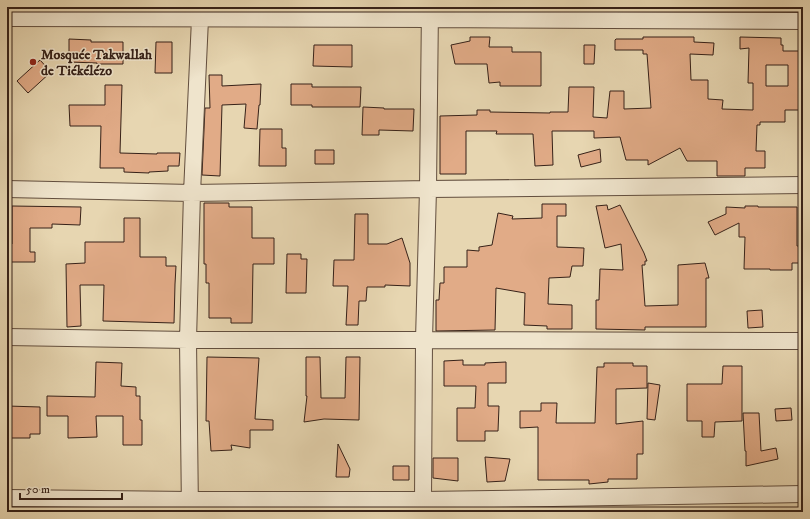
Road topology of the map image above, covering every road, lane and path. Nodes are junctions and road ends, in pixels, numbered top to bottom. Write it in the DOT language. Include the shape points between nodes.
graph roads {
  1 [pos="430,13"];
  2 [pos="7,18"];
  3 [pos="200,19"];
  4 [pos="803,21"];
  5 [pos="803,185"];
  6 [pos="7,189"];
  7 [pos="428,189"];
  8 [pos="192,193"];
  9 [pos="7,337"];
  10 [pos="188,340"];
  11 [pos="424,340"];
  12 [pos="803,341"];
  13 [pos="803,494"];
  14 [pos="7,498"];
  15 [pos="424,500"];
  16 [pos="190,506"];
  1 -- 3 [label="street"];
  1 -- 4 [label="street"];
  1 -- 7 [label="street"];
  2 -- 3 [label="street"];
  3 -- 8 [label="street"];
  5 -- 7 [label="street"];
  6 -- 8 [label="street"];
  7 -- 8 [label="street"];
  7 -- 11 [label="street"];
  8 -- 10 [label="street"];
  9 -- 10 [label="street"];
  10 -- 11 [label="street"];
  10 -- 16 [label="street"];
  11 -- 12 [label="street"];
  11 -- 15 [label="street"];
  13 -- 15 [label="street"];
  14 -- 16 [label="street"];
  15 -- 16 [label="street"];
}
